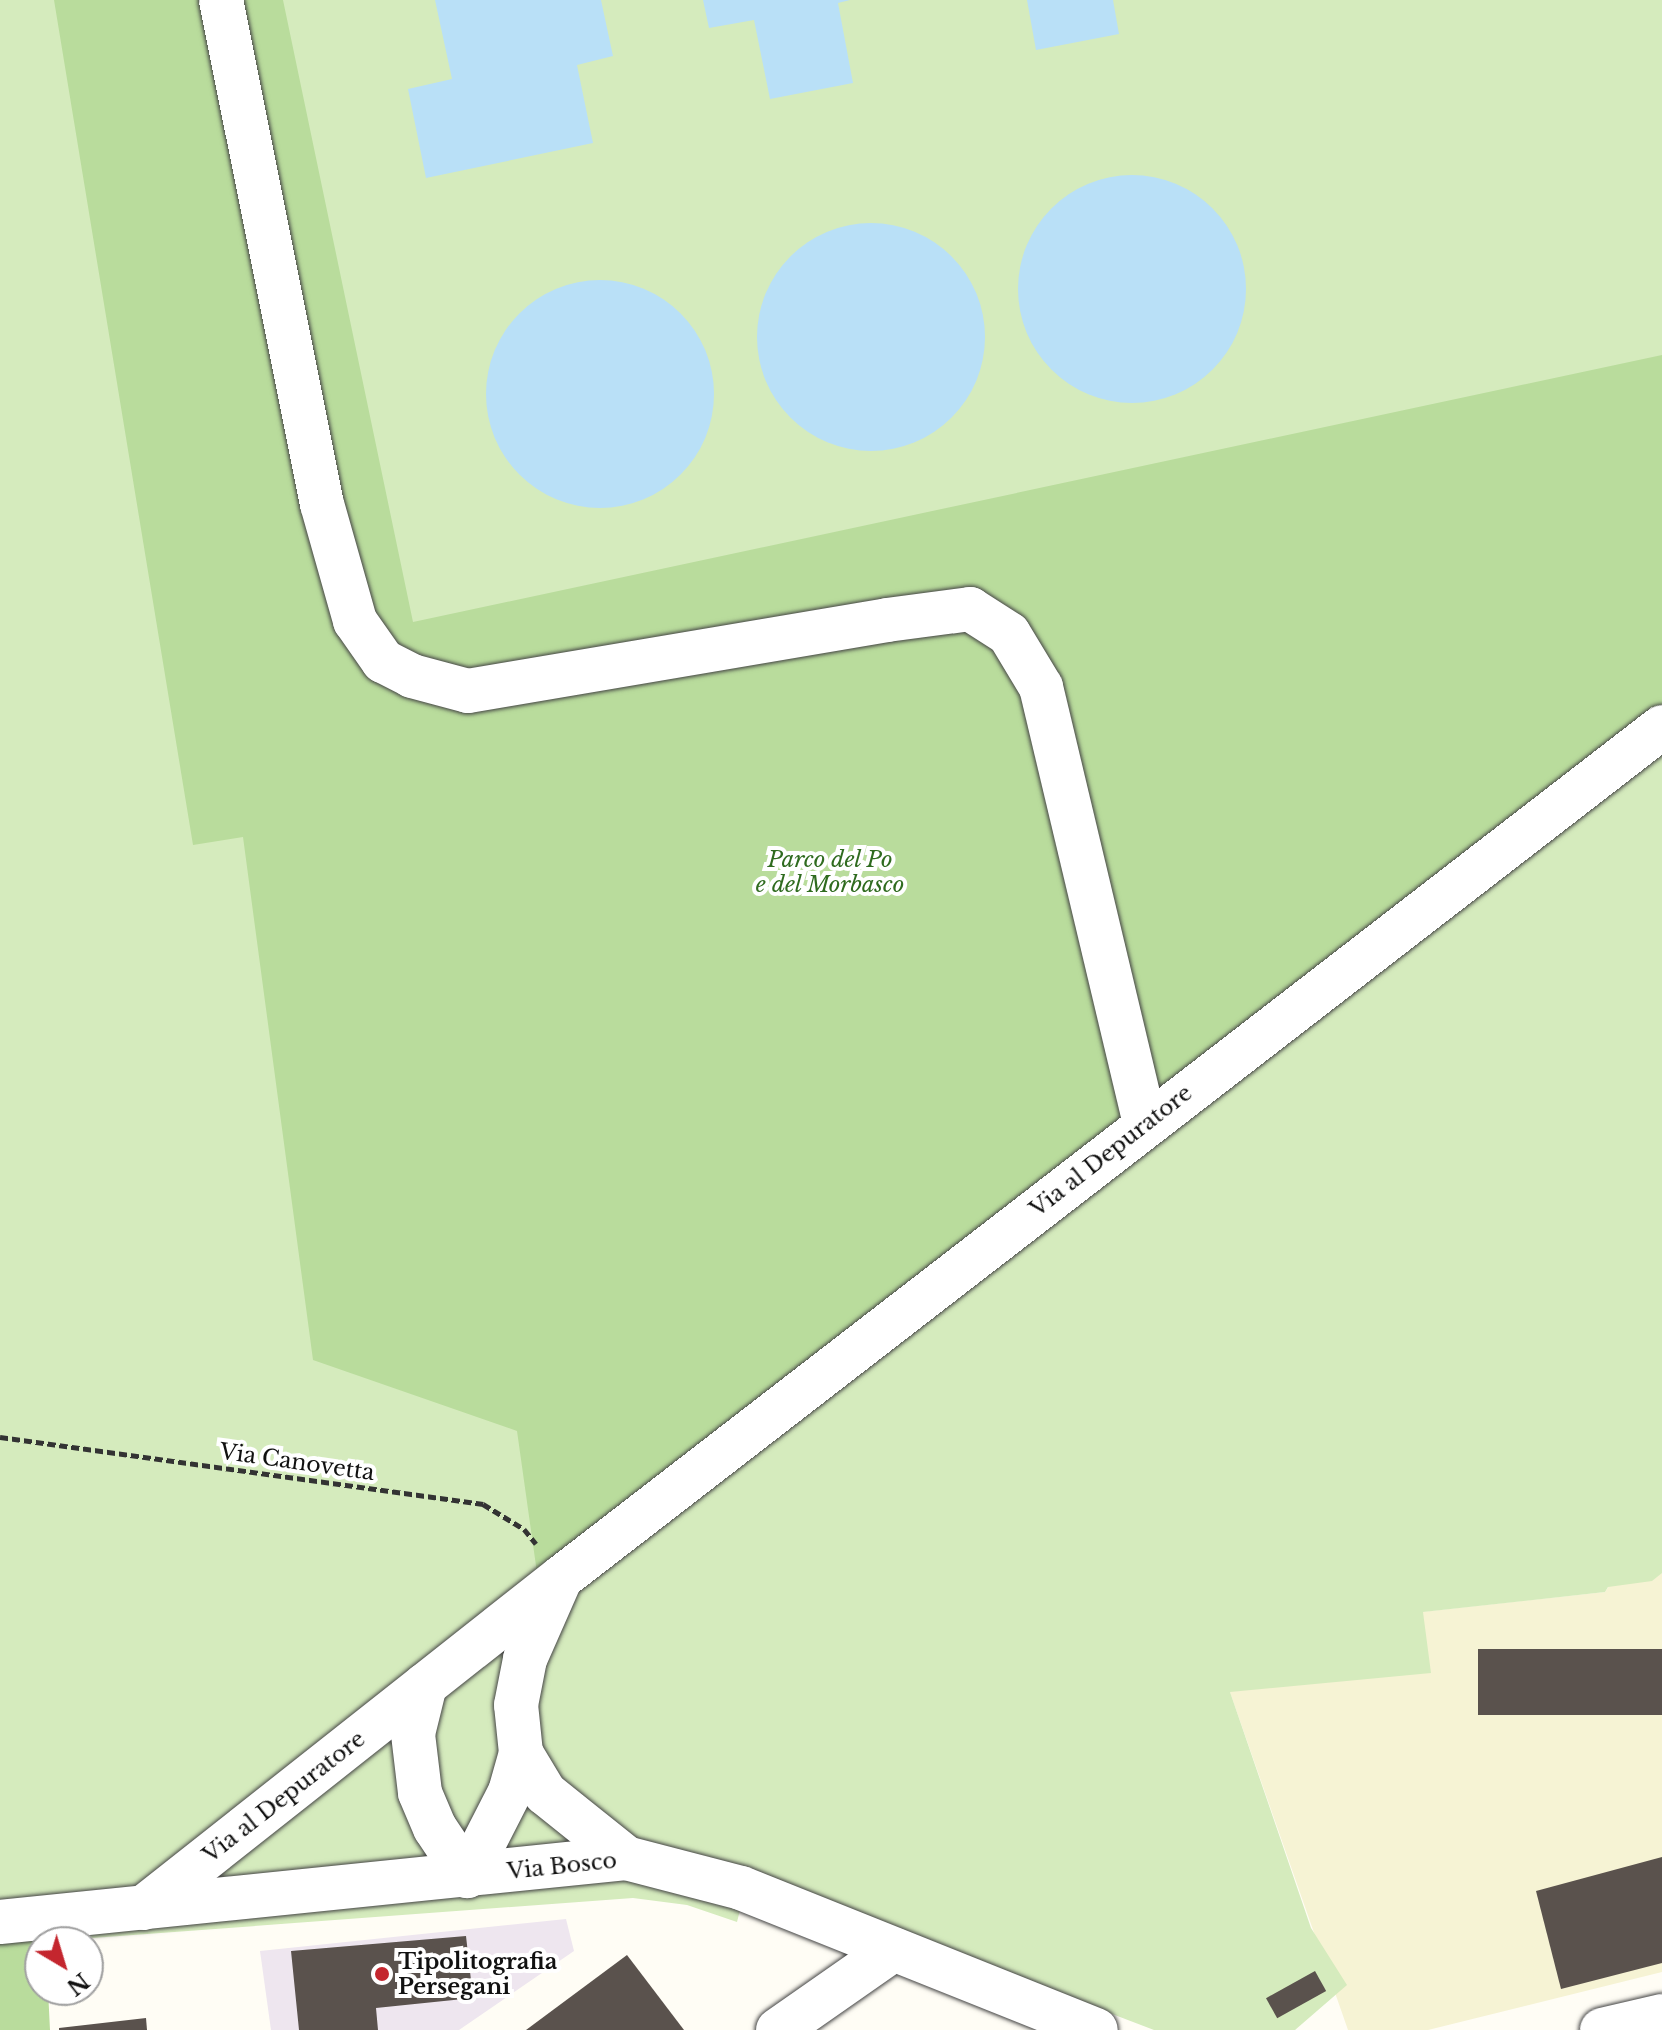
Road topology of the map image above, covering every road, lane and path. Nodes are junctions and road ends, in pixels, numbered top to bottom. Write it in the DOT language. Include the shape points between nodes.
graph roads {
  1 [pos="221,0"];
  2 [pos="1662,727"];
  3 [pos="1145,1125"];
  4 [pos="0,1437"];
  5 [pos="562,1577"];
  6 [pos="425,1685"];
  7 [pos="521,1753"];
  8 [pos="626,1858"];
  9 [pos="467,1876"];
  10 [pos="143,1908"];
  11 [pos="0,1922"];
  12 [pos="894,1949"];
  13 [pos="1662,2016"];
  14 [pos="778,2030"];
  15 [pos="1096,2030"];
  16 [pos="1602,2030"];
  1 -- 3 [label="street" via="322,504 355,621 383,661 412,676 468,691 970,609 1009,634 1041,687"];
  2 -- 3 [label="street, Via al Depuratore"];
  3 -- 5 [label="street, Via al Depuratore"];
  4 -- 5 [label="path, Via Canovetta" via="483,1504 524,1529"];
  5 -- 6 [label="street, Via al Depuratore"];
  5 -- 7 [label="street, Via al Depuratore" via="525,1659 516,1705"];
  6 -- 9 [label="street" via="413,1734 420,1793 435,1828"];
  6 -- 10 [label="street, Via al Depuratore"];
  7 -- 8 [label="street, Via al Depuratore" via="545,1793"];
  7 -- 9 [label="street, Via al Depuratore" via="510,1792"];
  8 -- 9 [label="street, Via Bosco"];
  8 -- 12 [label="street, Via Bosco" via="741,1888"];
  9 -- 10 [label="street, Via Bosco"];
  10 -- 11 [label="street, Via Bosco"];
  12 -- 14 [label="street"];
  12 -- 15 [label="street, Via Bosco"];
  13 -- 16 [label="street"];
}
